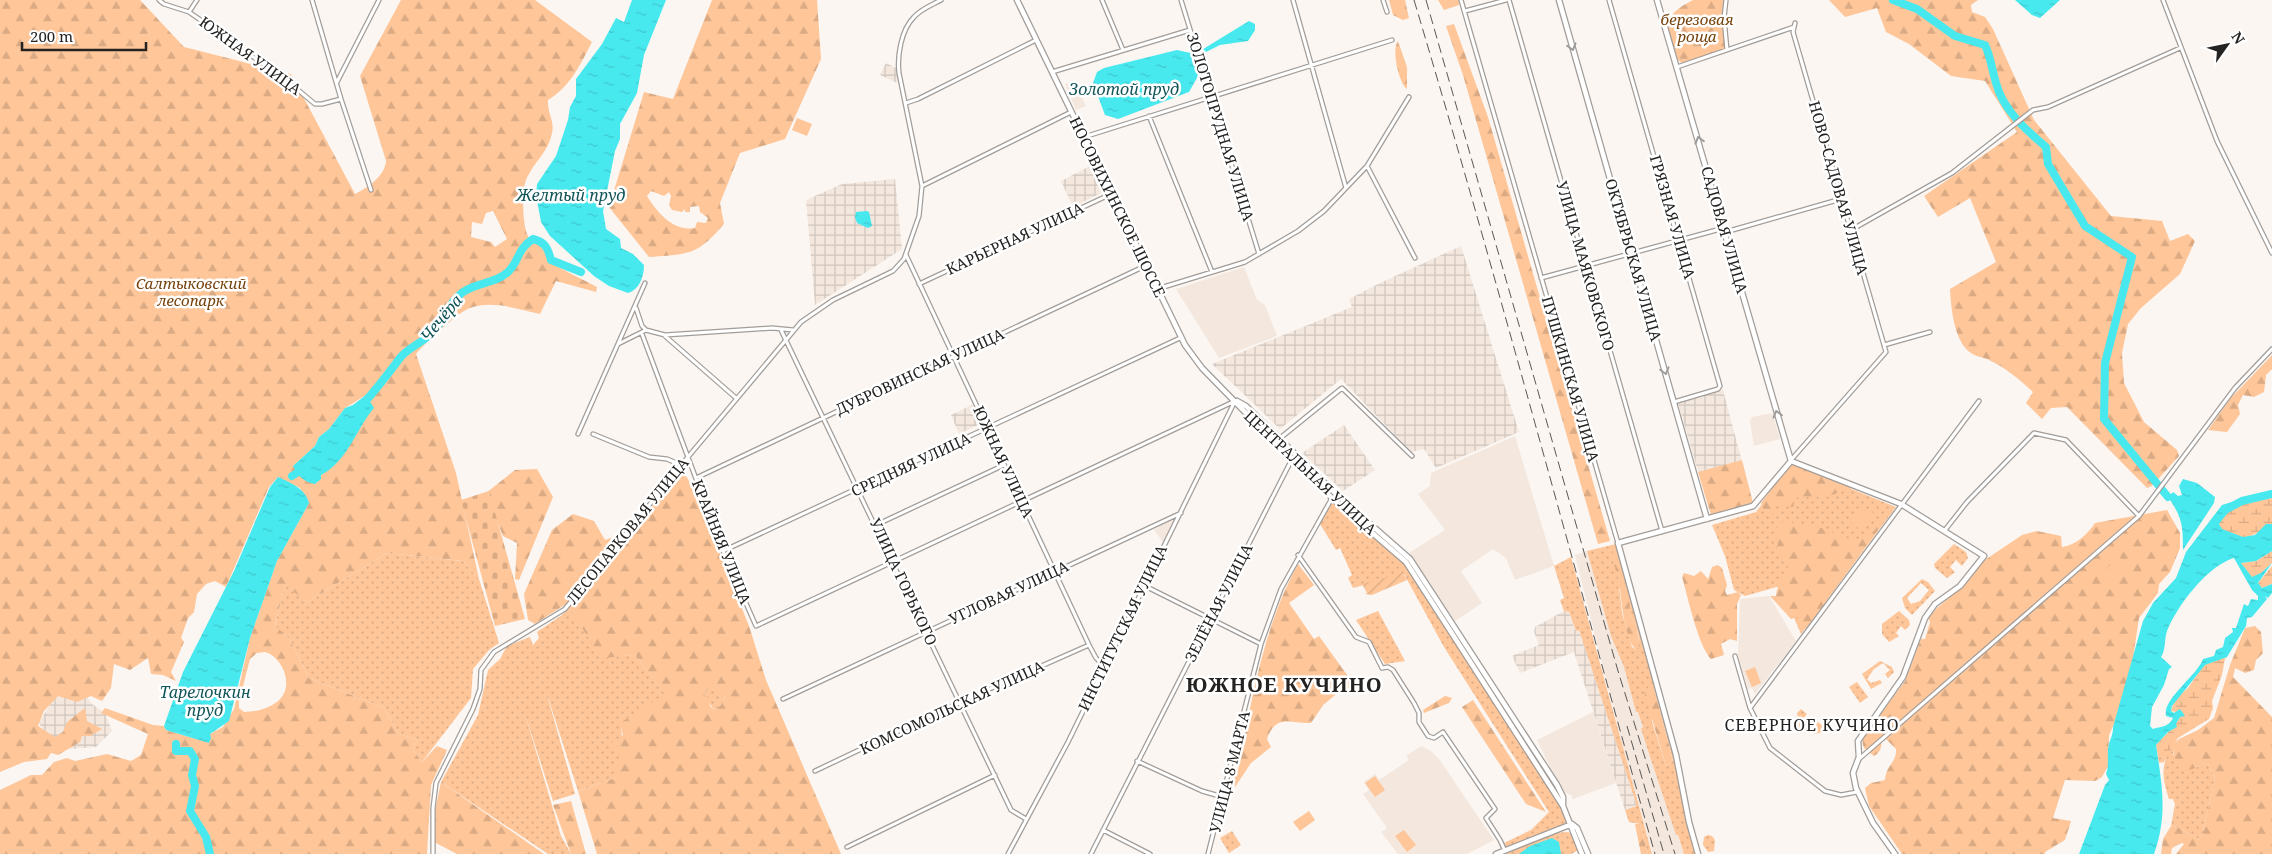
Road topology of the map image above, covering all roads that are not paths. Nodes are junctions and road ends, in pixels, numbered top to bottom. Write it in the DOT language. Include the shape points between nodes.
graph roads {
  1 [pos="159,0"];
  2 [pos="197,0"];
  3 [pos="312,0"];
  4 [pos="379,0"];
  5 [pos="941,0"];
  6 [pos="1017,0"];
  7 [pos="1102,0"];
  8 [pos="1181,0"];
  9 [pos="1293,0"];
  10 [pos="1383,0"];
  11 [pos="1461,0"];
  12 [pos="1508,0"];
  13 [pos="1559,0"];
  14 [pos="1609,0"];
  15 [pos="1658,0"];
  16 [pos="1726,0"];
  17 [pos="2163,0"];
  18 [pos="1464,11"];
  19 [pos="189,12"];
  20 [pos="1387,12"];
  21 [pos="1190,30"];
  22 [pos="1037,40"];
  23 [pos="1392,40"];
  24 [pos="2180,48"];
  25 [pos="1124,50"];
  26 [pos="1727,50"];
  27 [pos="1312,65"];
  28 [pos="1677,67"];
  29 [pos="1052,72"];
  30 [pos="337,83"];
  31 [pos="1211,97"];
  32 [pos="1409,97"];
  33 [pos="341,99"];
  34 [pos="906,103"];
  35 [pos="1072,112"];
  36 [pos="1149,116"];
  37 [pos="1084,137"];
  38 [pos="1367,166"];
  39 [pos="922,186"];
  40 [pos="1346,188"];
  41 [pos="371,190"];
  42 [pos="1111,194"];
  43 [pos="1841,199"];
  44 [pos="1724,228"];
  45 [pos="1850,230"];
  46 [pos="1679,242"];
  47 [pos="2272,253"];
  48 [pos="1259,254"];
  49 [pos="1632,254"];
  50 [pos="905,255"];
  51 [pos="1415,258"];
  52 [pos="1145,266"];
  53 [pos="1586,266"];
  54 [pos="1212,272"];
  55 [pos="1541,278"];
  56 [pos="645,283"];
  57 [pos="919,284"];
  58 [pos="1156,289"];
  59 [pos="636,308"];
  60 [pos="646,330"];
  61 [pos="782,330"];
  62 [pos="794,330"];
  63 [pos="1930,332"];
  64 [pos="642,334"];
  65 [pos="664,335"];
  66 [pos="787,338"];
  67 [pos="1180,338"];
  68 [pos="617,345"];
  69 [pos="1884,345"];
  70 [pos="2272,349"];
  71 [pos="953,356"];
  72 [pos="736,398"];
  73 [pos="1235,401"];
  74 [pos="1979,401"];
  75 [pos="1674,402"];
  76 [pos="825,417"];
  77 [pos="988,429"];
  78 [pos="578,434"];
  79 [pos="594,434"];
  80 [pos="1279,439"];
  81 [pos="1412,456"];
  82 [pos="688,457"];
  83 [pos="1292,459"];
  84 [pos="1790,461"];
  85 [pos="681,465"];
  86 [pos="1004,465"];
  87 [pos="696,478"];
  88 [pos="859,489"];
  89 [pos="1332,498"];
  90 [pos="1021,501"];
  91 [pos="1901,504"];
  92 [pos="1180,513"];
  93 [pos="2138,516"];
  94 [pos="1707,519"];
  95 [pos="876,524"];
  96 [pos="1945,530"];
  97 [pos="1662,531"];
  98 [pos="1618,543"];
  99 [pos="723,551"];
  100 [pos="1298,555"];
  101 [pos="894,562"];
  102 [pos="1055,572"];
  103 [pos="1144,586"];
  104 [pos="1211,619"];
  105 [pos="927,632"];
  106 [pos="1260,644"];
  107 [pos="1089,645"];
  108 [pos="1735,656"];
  109 [pos="1105,667"];
  110 [pos="783,699"];
  111 [pos="960,702"];
  112 [pos="1502,707"];
  113 [pos="1750,708"];
  114 [pos="1859,759"];
  115 [pos="1137,761"];
  116 [pos="815,771"];
  117 [pos="994,774"];
  118 [pos="1857,792"];
  119 [pos="1223,797"];
  120 [pos="1026,819"];
  121 [pos="1572,824"];
  122 [pos="1103,830"];
  123 [pos="847,847"];
  124 [pos="1505,851"];
  125 [pos="432,854"];
  126 [pos="1008,854"];
  127 [pos="1091,854"];
  128 [pos="1150,854"];
  129 [pos="1208,854"];
  130 [pos="1496,854"];
  131 [pos="1582,854"];
  132 [pos="1588,854"];
  133 [pos="1698,854"];
  134 [pos="1895,854"];
  1 -- 19 [label="street, ЮЖНАЯ УЛИЦА"];
  2 -- 19 [label="street"];
  3 -- 30 [label="street"];
  4 -- 30 [label="street"];
  5 -- 34 [label="street" via="914,16 902,40 898,60"];
  6 -- 22 [label="street, НОСОВИХИНСКОЕ ШОССЕ"];
  7 -- 25 [label="street"];
  8 -- 21 [label="street, ЗОЛОТОПРУДНАЯ УЛИЦА"];
  9 -- 27 [label="street"];
  10 -- 20 [label="street"];
  11 -- 18 [label="street, ПУШКИНСКАЯ УЛИЦА"];
  12 -- 18 [label="street"];
  12 -- 53 [label="street, УЛИЦА МАЯКОВСКОГО"];
  13 -- 49 [label="street, ОКТЯБРЬСКАЯ УЛИЦА, one-way"];
  14 -- 46 [label="street, ГРЯЗНАЯ УЛИЦА"];
  15 -- 28 [label="street, САДОВАЯ УЛИЦА"];
  16 -- 26 [label="street"];
  17 -- 24 [label="street"];
  18 -- 55 [label="street, ПУШКИНСКАЯ УЛИЦА"];
  19 -- 33 [label="street, ЮЖНАЯ УЛИЦА" via="315,104"];
  21 -- 25 [label="street"];
  21 -- 31 [label="street, ЗОЛОТОПРУДНАЯ УЛИЦА"];
  22 -- 29 [label="street, НОСОВИХИНСКОЕ ШОССЕ"];
  22 -- 34 [label="street"];
  23 -- 27 [label="street"];
  24 -- 45 [label="street" via="2048,107 2033,110 1952,173"];
  24 -- 47 [label="street" via="2217,141"];
  25 -- 29 [label="street"];
  26 -- 28 [label="street"];
  26 -- 43 [label="street, НОВО-САДОВАЯ УЛИЦА" via="1794,25"];
  27 -- 31 [label="street"];
  27 -- 40 [label="street"];
  44 -- 28 [label="street, САДОВАЯ УЛИЦА, one-way"];
  29 -- 35 [label="street, НОСОВИХИНСКОЕ ШОССЕ"];
  30 -- 33 [label="street"];
  31 -- 36 [label="street"];
  31 -- 48 [label="street, ЗОЛОТОПРУДНАЯ УЛИЦА"];
  32 -- 38 [label="street"];
  33 -- 41 [label="street"];
  34 -- 39 [label="street"];
  35 -- 37 [label="street, НОСОВИХИНСКОЕ ШОССЕ"];
  35 -- 39 [label="street"];
  36 -- 37 [label="street"];
  36 -- 54 [label="street"];
  37 -- 42 [label="street, НОСОВИХИНСКОЕ ШОССЕ"];
  38 -- 40 [label="street"];
  38 -- 51 [label="street"];
  39 -- 50 [label="street" via="919,216"];
  40 -- 48 [label="street" via="1317,216"];
  42 -- 52 [label="street, НОСОВИХИНСКОЕ ШОССЕ"];
  42 -- 57 [label="street, КАРЬЕРНАЯ УЛИЦА"];
  43 -- 44 [label="street" via="1729,231"];
  43 -- 45 [label="street, НОВО-САДОВАЯ УЛИЦА"];
  44 -- 46 [label="street"];
  84 -- 44 [label="street, САДОВАЯ УЛИЦА, one-way"];
  45 -- 69 [label="street, НОВО-САДОВАЯ УЛИЦА"];
  46 -- 49 [label="street"];
  46 -- 75 [label="street, ГРЯЗНАЯ УЛИЦА" via="1720,386"];
  48 -- 54 [label="street"];
  49 -- 53 [label="street"];
  49 -- 75 [label="street, ОКТЯБРЬСКАЯ УЛИЦА, one-way"];
  50 -- 57 [label="street, ЮЖНАЯ УЛИЦА"];
  50 -- 62 [label="street, ЛЕСОПАРКОВАЯ УЛИЦА" via="893,271 833,300"];
  52 -- 58 [label="street, НОСОВИХИНСКОЕ ШОССЕ"];
  52 -- 71 [label="street, ДУБРОВИНСКАЯ УЛИЦА"];
  53 -- 55 [label="street"];
  53 -- 97 [label="street, УЛИЦА МАЯКОВСКОГО"];
  54 -- 58 [label="street"];
  55 -- 98 [label="street, ПУШКИНСКАЯ УЛИЦА"];
  56 -- 59 [label="street"];
  57 -- 71 [label="street, ЮЖНАЯ УЛИЦА"];
  58 -- 67 [label="street, НОСОВИХИНСКОЕ ШОССЕ"];
  59 -- 60 [label="street" via="640,323"];
  59 -- 68 [label="street"];
  60 -- 64 [label="street"];
  60 -- 65 [label="street"];
  61 -- 62 [label="street"];
  61 -- 65 [label="street"];
  61 -- 66 [label="street, УЛИЦА ГОРЬКОГО"];
  62 -- 66 [label="street, ЛЕСОПАРКОВАЯ УЛИЦА"];
  63 -- 69 [label="street"];
  64 -- 68 [label="street"];
  64 -- 82 [label="street, КРАЙНЯЯ УЛИЦА"];
  65 -- 72 [label="street"];
  66 -- 72 [label="street, ЛЕСОПАРКОВАЯ УЛИЦА"];
  66 -- 76 [label="street, УЛИЦА ГОРЬКОГО"];
  67 -- 73 [label="street, НОСОВИХИНСКОЕ ШОССЕ" via="1198,364"];
  67 -- 77 [label="street, СРЕДНЯЯ УЛИЦА"];
  68 -- 78 [label="street"];
  69 -- 84 [label="street, НОВО-САДОВАЯ УЛИЦА" via="1886,352"];
  70 -- 93 [label="street" via="2235,388"];
  71 -- 76 [label="street, ДУБРОВИНСКАЯ УЛИЦА"];
  71 -- 77 [label="street, ЮЖНАЯ УЛИЦА"];
  72 -- 82 [label="street, ЛЕСОПАРКОВАЯ УЛИЦА"];
  73 -- 80 [label="street, ЦЕНТРАЛЬНАЯ УЛИЦА" via="1246,406"];
  73 -- 83 [label="street, ЦЕНТРАЛЬНАЯ УЛИЦА"];
  73 -- 90 [label="street"];
  73 -- 92 [label="street, ИНСТИТУТСКАЯ УЛИЦА"];
  74 -- 91 [label="street"];
  75 -- 94 [label="street, ОКТЯБРЬСКАЯ УЛИЦА"];
  76 -- 87 [label="street, ДУБРОВИНСКАЯ УЛИЦА"];
  76 -- 88 [label="street, УЛИЦА ГОРЬКОГО"];
  77 -- 86 [label="street, ЮЖНАЯ УЛИЦА"];
  77 -- 88 [label="street, СРЕДНЯЯ УЛИЦА"];
  79 -- 85 [label="street" via="649,457"];
  80 -- 81 [label="street" via="1342,388"];
  80 -- 112 [label="street, ЦЕНТРАЛЬНАЯ УЛИЦА" via="1410,559"];
  82 -- 85 [label="street, ЛЕСОПАРКОВАЯ УЛИЦА"];
  82 -- 87 [label="street, КРАЙНЯЯ УЛИЦА"];
  83 -- 89 [label="street, ЦЕНТРАЛЬНАЯ УЛИЦА"];
  83 -- 104 [label="street, ЗЕЛЁНАЯ УЛИЦА"];
  84 -- 91 [label="street"];
  84 -- 94 [label="street" via="1757,504"];
  85 -- 125 [label="street, ЛЕСОПАРКОВАЯ УЛИЦА" via="565,609 498,648 481,670 474,709 436,783"];
  86 -- 90 [label="street, ЮЖНАЯ УЛИЦА"];
  86 -- 95 [label="street"];
  87 -- 99 [label="street, КРАЙНЯЯ УЛИЦА"];
  88 -- 95 [label="street, УЛИЦА ГОРЬКОГО"];
  88 -- 99 [label="street, СРЕДНЯЯ УЛИЦА"];
  89 -- 100 [label="street, УЛИЦА 8 МАРТА"];
  89 -- 112 [label="street, ЦЕНТРАЛЬНАЯ УЛИЦА" via="1402,557"];
  90 -- 101 [label="street"];
  90 -- 102 [label="street, ЮЖНАЯ УЛИЦА"];
  91 -- 96 [label="street"];
  91 -- 113 [label="street"];
  92 -- 102 [label="street, УГЛОВАЯ УЛИЦА"];
  92 -- 103 [label="street, ИНСТИТУТСКАЯ УЛИЦА"];
  93 -- 96 [label="street" via="2066,440 2034,433 1967,502"];
  93 -- 114 [label="street"];
  94 -- 97 [label="street"];
  95 -- 101 [label="street, УЛИЦА ГОРЬКОГО"];
  96 -- 114 [label="street" via="1984,556 1963,583 1935,604 1925,618 1903,677 1858,739"];
  97 -- 98 [label="street"];
  98 -- 133 [label="street, ПУШКИНСКАЯ УЛИЦА" via="1676,758"];
  99 -- 101 [label="street, КРАЙНЯЯ УЛИЦА" via="756,626"];
  100 -- 106 [label="street, УЛИЦА 8 МАРТА"];
  100 -- 124 [label="street" via="1356,637 1369,642 1382,668 1393,670 1414,703 1419,722 1428,736 1434,738 1444,732 1495,808 1486,818"];
  101 -- 105 [label="street, УЛИЦА ГОРЬКОГО"];
  102 -- 105 [label="street, УГЛОВАЯ УЛИЦА"];
  102 -- 107 [label="street, ЮЖНАЯ УЛИЦА"];
  103 -- 104 [label="street"];
  103 -- 109 [label="street, ИНСТИТУТСКАЯ УЛИЦА"];
  104 -- 106 [label="street"];
  104 -- 115 [label="street, ЗЕЛЁНАЯ УЛИЦА"];
  105 -- 110 [label="street, УГЛОВАЯ УЛИЦА"];
  105 -- 111 [label="street, УЛИЦА ГОРЬКОГО"];
  106 -- 119 [label="street, УЛИЦА 8 МАРТА"];
  107 -- 109 [label="street, ЮЖНАЯ УЛИЦА"];
  107 -- 111 [label="street, КОМСОМОЛЬСКАЯ УЛИЦА"];
  108 -- 113 [label="street"];
  109 -- 120 [label="street, ИНСТИТУТСКАЯ УЛИЦА"];
  111 -- 116 [label="street, КОМСОМОЛЬСКАЯ УЛИЦА"];
  111 -- 117 [label="street, УЛИЦА ГОРЬКОГО"];
  112 -- 121 [label="street, ЦЕНТРАЛЬНАЯ УЛИЦА"];
  113 -- 118 [label="street" via="1770,748 1789,765 1826,792 1841,795"];
  114 -- 118 [label="street" via="1853,770"];
  115 -- 119 [label="street" via="1202,791"];
  115 -- 122 [label="street, ЗЕЛЁНАЯ УЛИЦА"];
  117 -- 120 [label="street, УЛИЦА ГОРЬКОГО" via="1011,810"];
  117 -- 123 [label="street"];
  118 -- 134 [label="street" via="1873,823"];
  119 -- 129 [label="street, УЛИЦА 8 МАРТА"];
  120 -- 126 [label="street, ИНСТИТУТСКАЯ УЛИЦА"];
  121 -- 124 [label="street"];
  121 -- 131 [label="street, ЦЕНТРАЛЬНАЯ УЛИЦА"];
  121 -- 132 [label="street, ЦЕНТРАЛЬНАЯ УЛИЦА"];
  122 -- 127 [label="street, ЗЕЛЁНАЯ УЛИЦА"];
  122 -- 128 [label="street"];
  124 -- 130 [label="street"];
}
